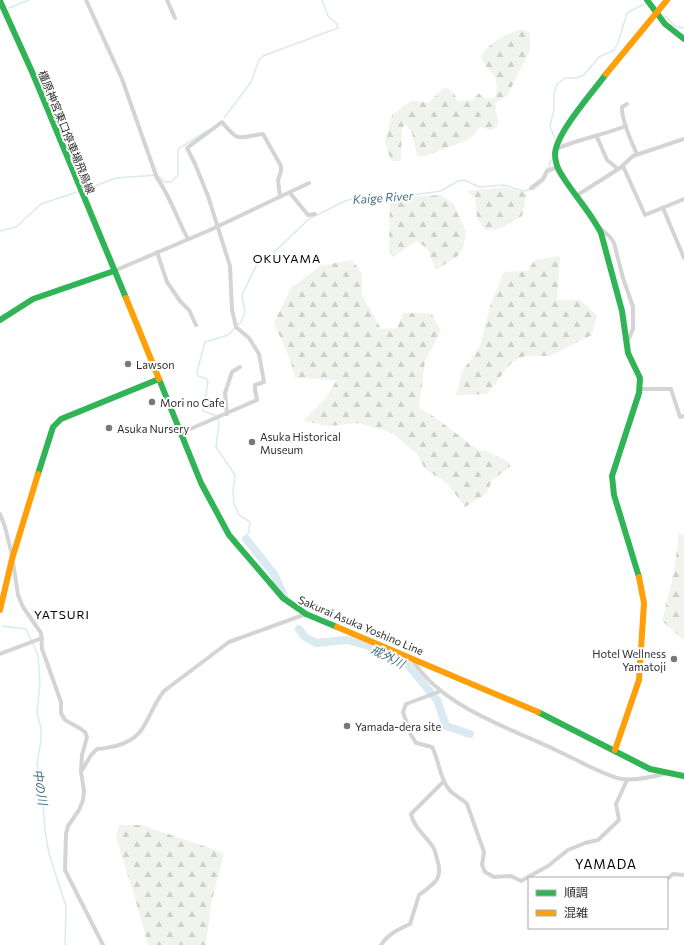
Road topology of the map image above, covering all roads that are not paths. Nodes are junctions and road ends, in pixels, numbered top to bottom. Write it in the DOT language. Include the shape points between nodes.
graph roads {
  1 [pos="86,0"];
  2 [pos="167,0"];
  3 [pos="647,0"];
  4 [pos="667,0"];
  5 [pos="0,1"];
  6 [pos="657,13"];
  7 [pos="175,18"];
  8 [pos="684,39"];
  9 [pos="627,104"];
  10 [pos="626,126"];
  11 [pos="597,137"];
  12 [pos="684,139"];
  13 [pos="556,149"];
  14 [pos="637,154"];
  15 [pos="623,166"];
  16 [pos="558,167"];
  17 [pos="618,169"];
  18 [pos="309,183"];
  19 [pos="531,188"];
  20 [pos="290,193"];
  21 [pos="576,196"];
  22 [pos="280,197"];
  23 [pos="684,199"];
  24 [pos="663,208"];
  25 [pos="315,214"];
  26 [pos="218,226"];
  27 [pos="598,226"];
  28 [pos="188,240"];
  29 [pos="157,252"];
  30 [pos="684,258"];
  31 [pos="114,271"];
  32 [pos="0,320"];
  33 [pos="196,325"];
  34 [pos="626,345"];
  35 [pos="240,367"];
  36 [pos="159,379"];
  37 [pos="640,389"];
  38 [pos="227,414"];
  39 [pos="684,416"];
  40 [pos="181,433"];
  41 [pos="0,514"];
  42 [pos="12,558"];
  43 [pos="0,610"];
  44 [pos="306,614"];
  45 [pos="42,638"];
  46 [pos="0,654"];
  47 [pos="411,657"];
  48 [pos="441,691"];
  49 [pos="615,750"];
  50 [pos="81,772"];
  51 [pos="666,774"];
  52 [pos="684,776"];
  53 [pos="627,780"];
  54 [pos="444,781"];
  55 [pos="684,875"];
  56 [pos="528,877"];
  57 [pos="528,877"];
  58 [pos="668,878"];
  59 [pos="103,945"];
  60 [pos="381,945"];
  1 -- 28 [label="street" via="122,79 157,178 166,191"];
  2 -- 7 [label="street"];
  3 -- 6 [label="main road"];
  4 -- 6 [label="main road"];
  5 -- 31 [label="main road, 橿原神宮東口停車場飛鳥線" via="33,74"];
  6 -- 8 [label="main road"];
  6 -- 13 [label="main road" via="612,66 560,136"];
  9 -- 10 [label="street" via="622,109"];
  10 -- 11 [label="street"];
  10 -- 14 [label="street"];
  11 -- 13 [label="street"];
  11 -- 17 [label="street" via="607,160"];
  12 -- 14 [label="street"];
  13 -- 16 [label="main road"];
  14 -- 15 [label="street"];
  15 -- 17 [label="street"];
  15 -- 24 [label="street" via="645,215"];
  16 -- 19 [label="street" via="549,170"];
  16 -- 21 [label="main road"];
  17 -- 21 [label="street"];
  18 -- 20 [label="street"];
  20 -- 22 [label="street"];
  20 -- 25 [label="street" via="308,216"];
  21 -- 27 [label="main road"];
  22 -- 26 [label="street"];
  22 -- 26 [label="street" via="278,180 282,171 263,134 239,138 222,122 187,148"];
  23 -- 24 [label="street"];
  24 -- 30 [label="street"];
  26 -- 28 [label="street"];
  26 -- 38 [label="street" via="230,266 232,310 237,328 249,338 259,354 264,382 256,385 254,390 257,400"];
  27 -- 34 [label="main road" via="622,310"];
  27 -- 34 [label="street" via="614,243 633,307 633,328"];
  28 -- 29 [label="street"];
  29 -- 31 [label="street"];
  29 -- 33 [label="street" via="167,282 189,310"];
  31 -- 32 [label="main road" via="33,299"];
  31 -- 36 [label="main road, 橿原神宮東口停車場飛鳥線"];
  34 -- 37 [label="main road" via="638,372"];
  35 -- 38 [label="street" via="232,372 226,393"];
  36 -- 40 [label="main road, Sakurai Asuka Yoshino Line"];
  36 -- 42 [label="main road" via="62,419 53,427"];
  37 -- 39 [label="street" via="671,389 680,417"];
  37 -- 49 [label="main road" via="612,476 614,495 642,586 644,603 639,680"];
  38 -- 40 [label="street"];
  40 -- 44 [label="main road, Sakurai Asuka Yoshino Line" via="206,496 236,545 287,604"];
  41 -- 42 [label="street"];
  42 -- 43 [label="main road"];
  42 -- 45 [label="street" via="18,595"];
  44 -- 47 [label="main road, Sakurai Asuka Yoshino Line"];
  44 -- 50 [label="street" via="229,642 164,692 136,737 108,749 97,749"];
  45 -- 46 [label="street"];
  45 -- 50 [label="street" via="42,649 61,702 61,713 65,720 81,729 87,736"];
  47 -- 48 [label="street" via="421,673"];
  47 -- 49 [label="main road, Sakurai Asuka Yoshino Line" via="527,706"];
  48 -- 53 [label="street" via="481,715 619,779"];
  48 -- 54 [label="street" via="406,704 403,712 416,743 432,747"];
  49 -- 51 [label="main road, Sakurai Asuka Yoshino Line" via="634,762"];
  50 -- 59 [label="street" via="83,800 66,834 66,870"];
  51 -- 52 [label="main road, Sakurai Asuka Yoshino Line"];
  51 -- 53 [label="street"];
  53 -- 57 [label="street" via="616,804 619,820 609,830 598,840 585,842 568,850 548,866"];
  54 -- 56 [label="street" via="449,790 467,804 484,852 482,866 485,872 494,877 511,876 521,881"];
  54 -- 60 [label="street" via="411,814 413,823 433,847 441,869 438,879 419,895 410,924 395,931"];
  55 -- 58 [label="street" via="673,874"];
}
